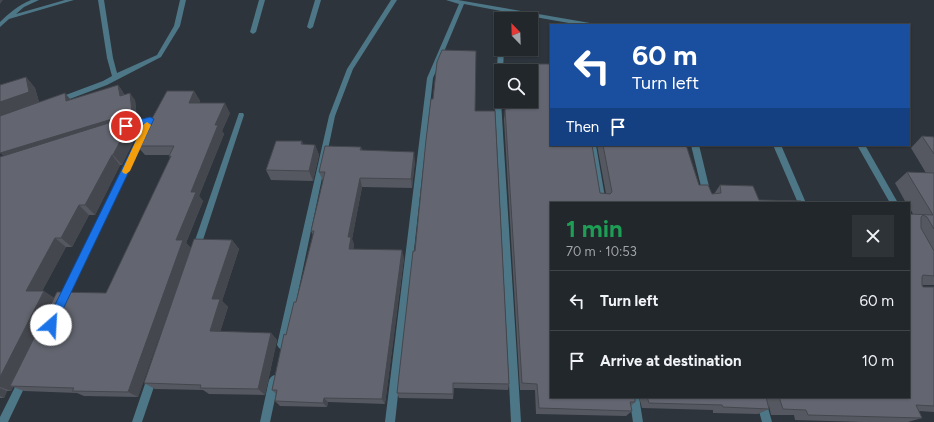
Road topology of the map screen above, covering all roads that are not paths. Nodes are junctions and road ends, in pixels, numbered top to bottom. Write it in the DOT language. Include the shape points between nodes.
graph roads {
  1 [pos="36,0"];
  2 [pos="71,0"];
  3 [pos="100,0"];
  4 [pos="183,0"];
  5 [pos="262,0"];
  6 [pos="318,0"];
  7 [pos="394,0"];
  8 [pos="449,0"];
  9 [pos="462,3"];
  10 [pos="504,10"];
  11 [pos="7,18"];
  12 [pos="572,23"];
  13 [pos="0,25"];
  14 [pos="310,27"];
  15 [pos="253,32"];
  16 [pos="501,56"];
  17 [pos="115,78"];
  18 [pos="50,103"];
  19 [pos="241,115"];
  20 [pos="119,128"];
  21 [pos="592,146"];
  22 [pos="695,146"];
  23 [pos="777,146"];
  24 [pos="862,146"];
  25 [pos="602,202"];
  26 [pos="709,202"];
  27 [pos="802,202"];
  28 [pos="893,202"];
  29 [pos="193,257"];
  30 [pos="59,308"];
  31 [pos="280,353"];
  32 [pos="276,368"];
  33 [pos="155,370"];
  34 [pos="28,372"];
  35 [pos="634,398"];
  36 [pos="760,398"];
  37 [pos="3,422"];
  38 [pos="137,422"];
  39 [pos="265,422"];
  40 [pos="390,422"];
  41 [pos="516,422"];
  42 [pos="638,422"];
  43 [pos="767,422"];
  1 -- 11 [label="street" via="22,6"];
  2 -- 11 [label="street"];
  3 -- 17 [label="street"];
  4 -- 17 [label="street" via="177,26 159,56"];
  5 -- 15 [label="street"];
  6 -- 14 [label="street"];
  7 -- 31 [label="street" via="350,69 332,116"];
  8 -- 9 [label="street"];
  9 -- 10 [label="street"];
  9 -- 40 [label="street" via="430,78"];
  10 -- 12 [label="street"];
  11 -- 13 [label="street"];
  16 -- 41 [label="street" via="498,108"];
  17 -- 18 [label="street" via="105,84"];
  19 -- 29 [label="street"];
  20 -- 30 [label="street" via="150,119"];
  21 -- 25 [label="street"];
  22 -- 26 [label="street"];
  23 -- 27 [label="street"];
  24 -- 28 [label="street"];
  32 -- 39 [label="street"];
  33 -- 38 [label="street"];
  34 -- 37 [label="street"];
  35 -- 42 [label="street"];
  36 -- 43 [label="street"];
}
